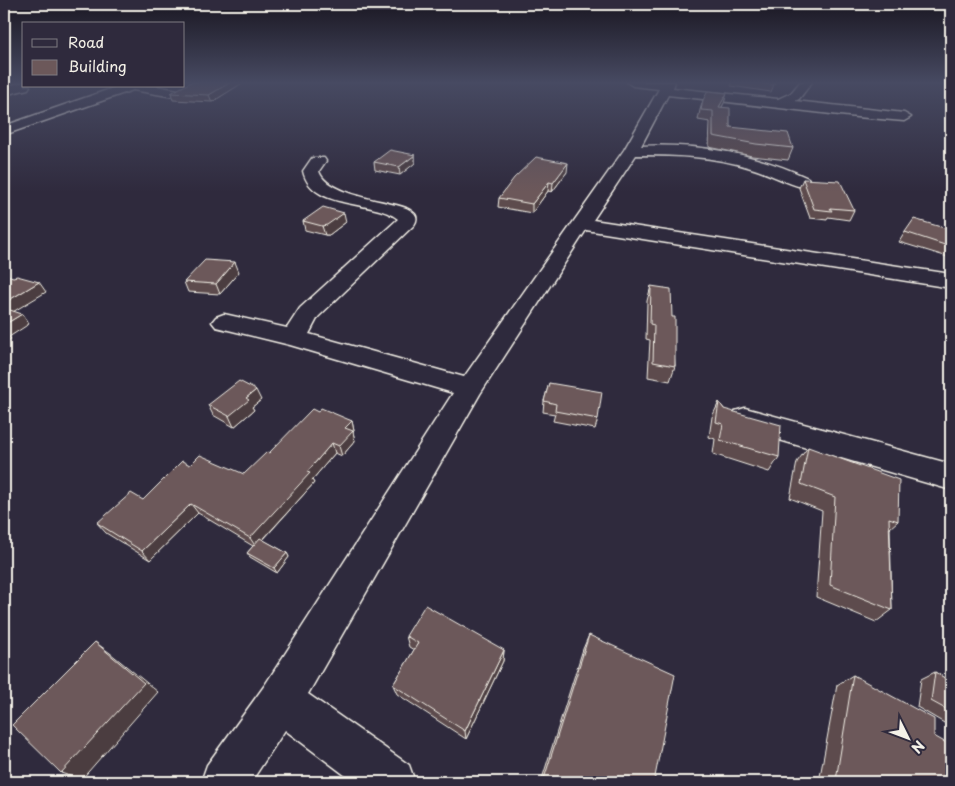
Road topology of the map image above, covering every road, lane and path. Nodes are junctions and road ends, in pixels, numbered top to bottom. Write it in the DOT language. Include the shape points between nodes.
graph roads {
  1 [pos="39,119"];
  2 [pos="649,119"];
  3 [pos="4,131"];
  4 [pos="631,150"];
  5 [pos="318,161"];
  6 [pos="802,182"];
  7 [pos="582,224"];
  8 [pos="951,281"];
  9 [pos="224,322"];
  10 [pos="294,338"];
  11 [pos="470,388"];
  12 [pos="726,414"];
  13 [pos="951,478"];
  14 [pos="280,700"];
  15 [pos="224,782"];
  16 [pos="392,782"];
  1 -- 3 [label="street"];
  2 -- 4 [label="street"];
  4 -- 6 [label="street" via="672,149 757,164"];
  4 -- 7 [label="street"];
  5 -- 10 [label="street" via="311,171 313,179 327,190 399,211 407,216 407,221 308,313"];
  7 -- 8 [label="street"];
  7 -- 11 [label="street"];
  9 -- 10 [label="street"];
  10 -- 11 [label="street"];
  11 -- 14 [label="street"];
  12 -- 13 [label="street"];
  14 -- 15 [label="street"];
  14 -- 16 [label="street"];
}
